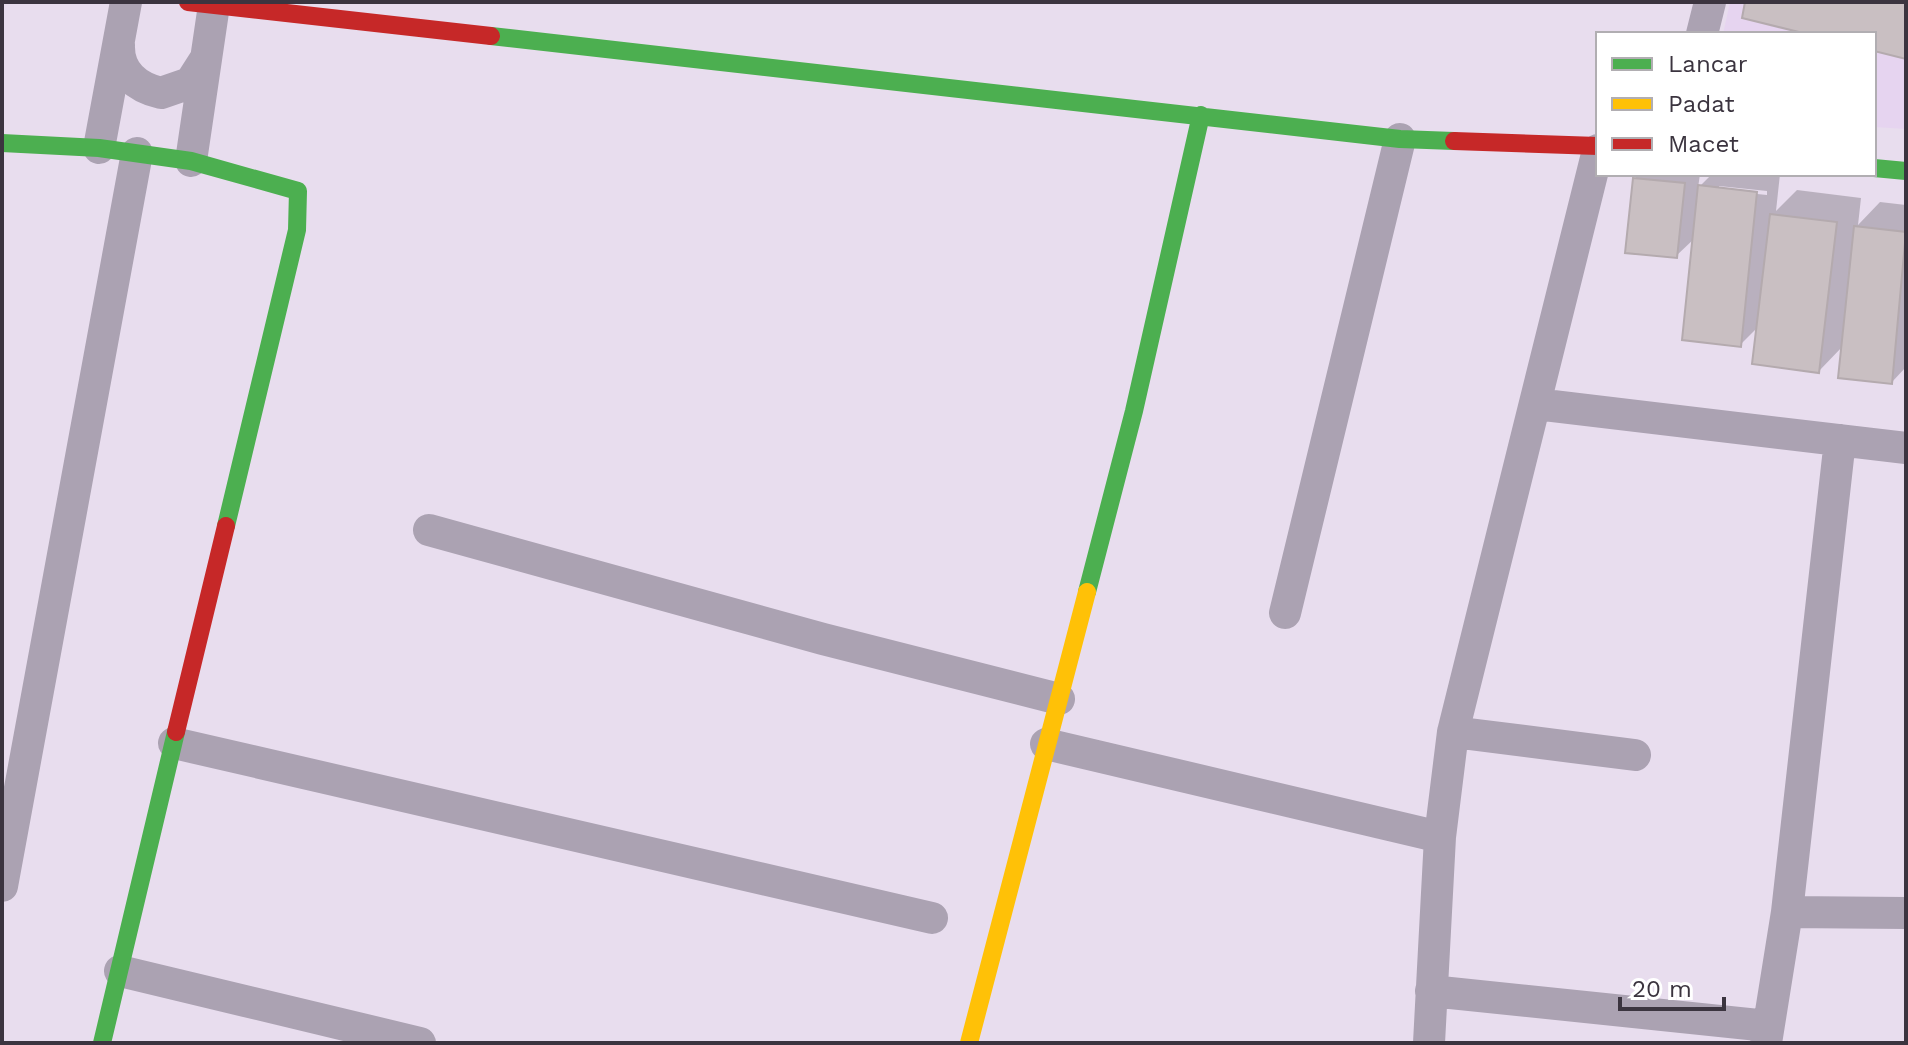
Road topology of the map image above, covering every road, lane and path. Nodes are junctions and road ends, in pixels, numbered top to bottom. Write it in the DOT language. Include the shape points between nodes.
graph roads {
  1 [pos="126,2"];
  2 [pos="1710,2"];
  3 [pos="201,3"];
  4 [pos="365,11"];
  5 [pos="1702,32"];
  6 [pos="119,38"];
  7 [pos="206,58"];
  8 [pos="1201,115"];
  9 [pos="1400,139"];
  10 [pos="2,143"];
  11 [pos="99,148"];
  12 [pos="1596,148"];
  13 [pos="137,153"];
  14 [pos="1596,156"];
  15 [pos="191,161"];
  16 [pos="1876,168"];
  17 [pos="1906,171"];
  18 [pos="1536,404"];
  19 [pos="1840,440"];
  20 [pos="1906,448"];
  21 [pos="429,530"];
  22 [pos="1285,613"];
  23 [pos="1059,699"];
  24 [pos="1453,732"];
  25 [pos="174,743"];
  26 [pos="1046,744"];
  27 [pos="1635,755"];
  28 [pos="1440,837"];
  29 [pos="2,886"];
  30 [pos="1787,912"];
  31 [pos="1906,913"];
  32 [pos="932,918"];
  33 [pos="120,971"];
  34 [pos="1431,991"];
  35 [pos="1767,1034"];
  36 [pos="102,1043"];
  37 [pos="420,1043"];
  38 [pos="969,1043"];
  39 [pos="1429,1043"];
  1 -- 6 [label="street"];
  2 -- 5 [label="street"];
  3 -- 4 [label="street"];
  3 -- 7 [label="street"];
  4 -- 8 [label="street"];
  6 -- 7 [label="street" via="123,68 145,89 161,93 190,83"];
  6 -- 11 [label="street"];
  7 -- 15 [label="street"];
  8 -- 9 [label="street"];
  8 -- 23 [label="street" via="1134,411"];
  9 -- 12 [label="street"];
  9 -- 22 [label="street"];
  10 -- 11 [label="street"];
  11 -- 13 [label="street"];
  13 -- 15 [label="street"];
  13 -- 29 [label="street"];
  14 -- 18 [label="street"];
  15 -- 25 [label="street" via="298,191 297,230"];
  16 -- 17 [label="street"];
  18 -- 19 [label="street"];
  18 -- 24 [label="street"];
  19 -- 20 [label="street"];
  19 -- 30 [label="street"];
  21 -- 23 [label="street"];
  23 -- 26 [label="street"];
  24 -- 27 [label="street"];
  24 -- 28 [label="street"];
  25 -- 32 [label="street"];
  25 -- 33 [label="street"];
  26 -- 28 [label="street"];
  26 -- 38 [label="street"];
  28 -- 34 [label="street"];
  30 -- 31 [label="street"];
  30 -- 35 [label="street"];
  33 -- 36 [label="street"];
  33 -- 37 [label="street"];
  34 -- 35 [label="street"];
  34 -- 39 [label="street"];
}
